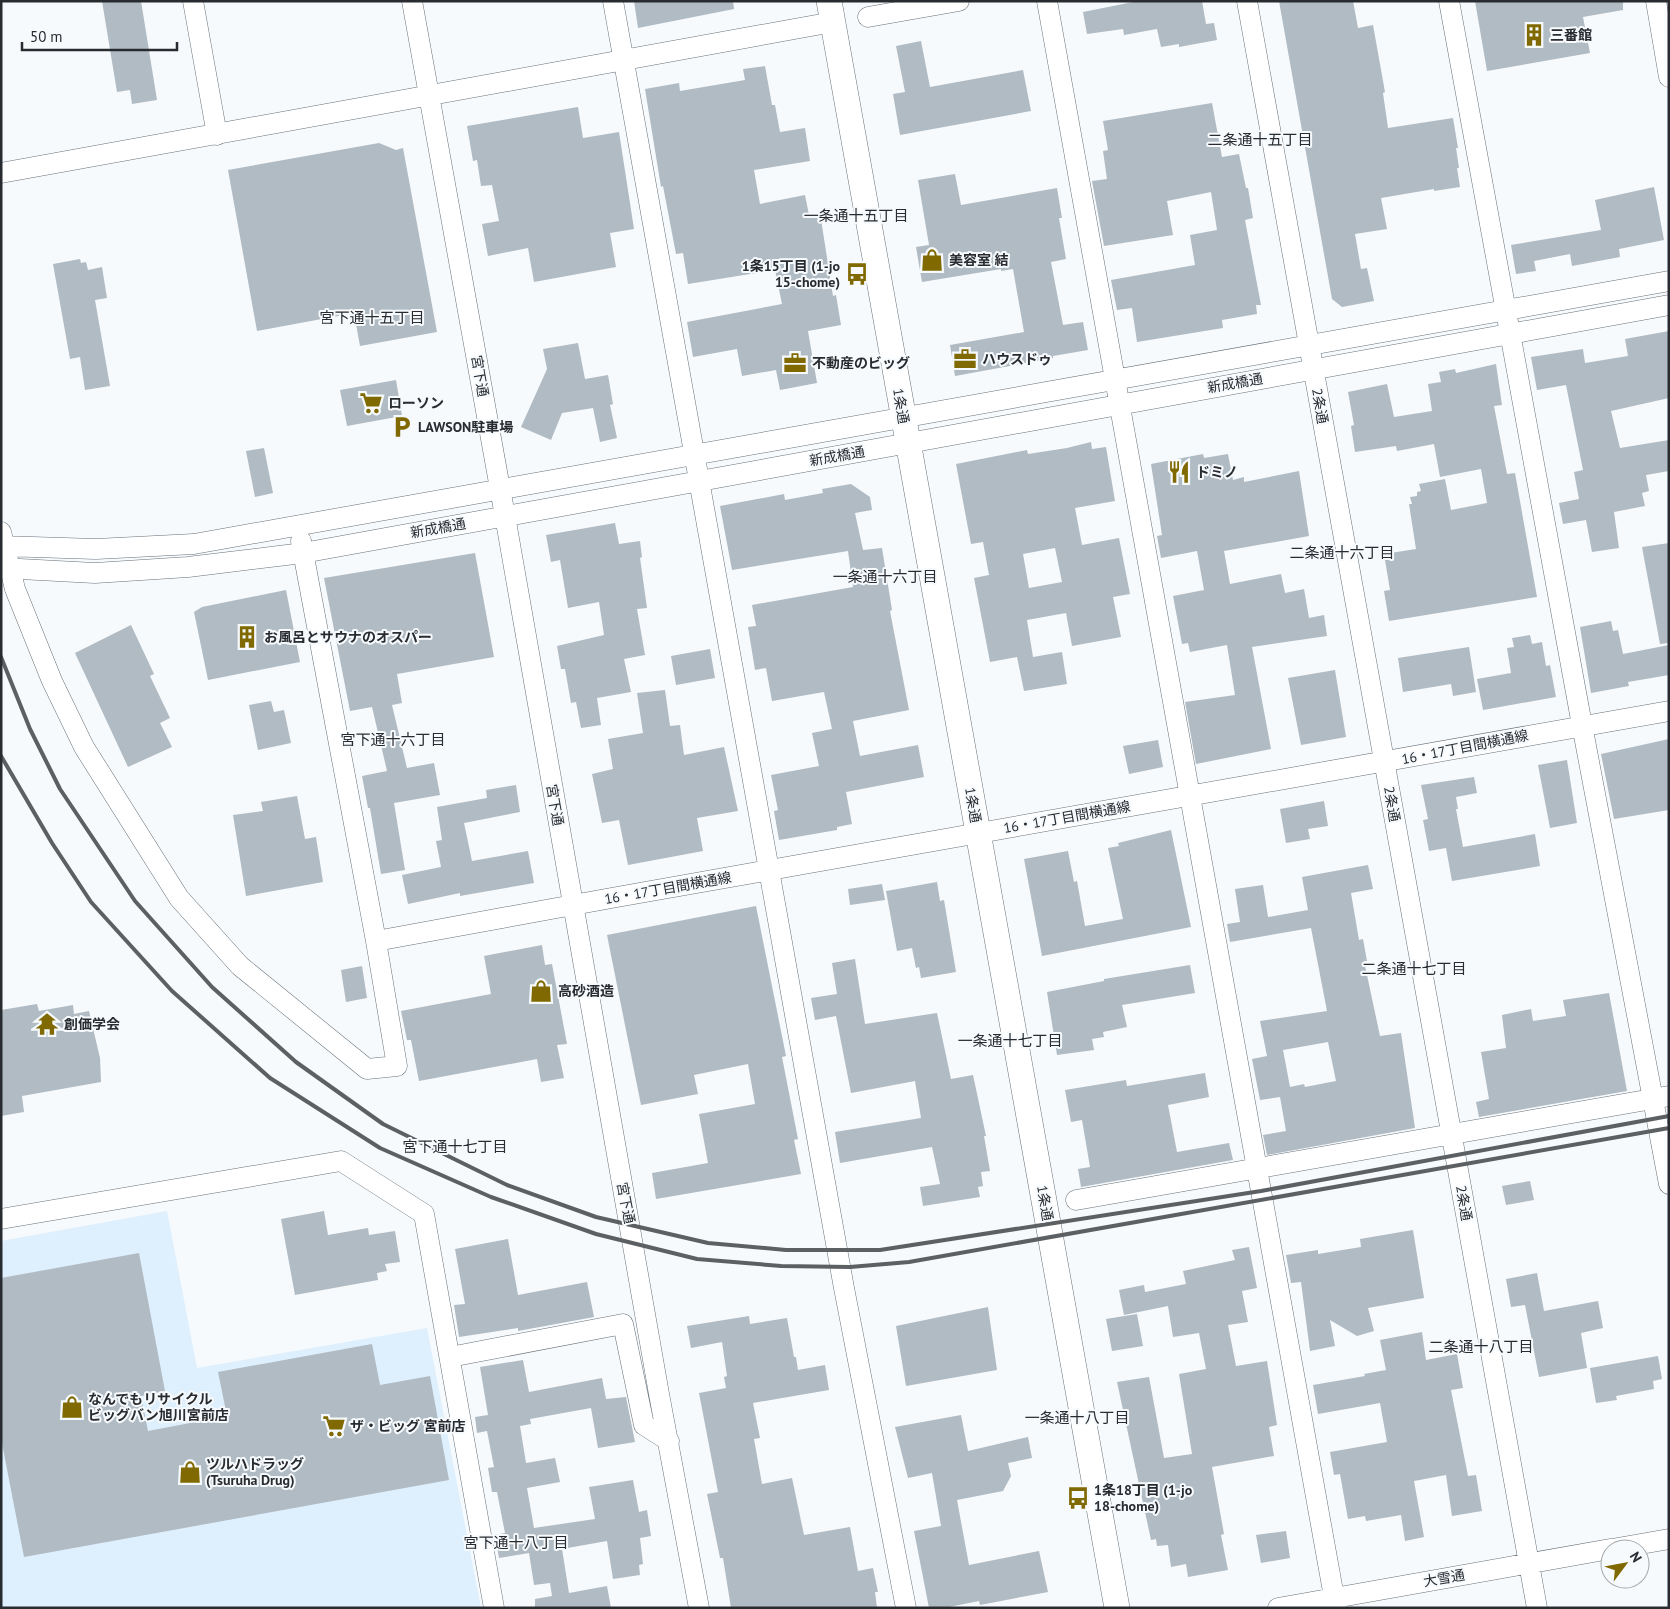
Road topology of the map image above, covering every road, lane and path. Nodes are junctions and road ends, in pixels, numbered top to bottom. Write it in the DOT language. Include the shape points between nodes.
graph roads {
  1 [pos="192,1"];
  2 [pos="412,1"];
  3 [pos="613,1"];
  4 [pos="959,1"];
  5 [pos="1047,1"];
  6 [pos="1247,1"];
  7 [pos="1449,1"];
  8 [pos="1656,1"];
  9 [pos="831,12"];
  10 [pos="868,17"];
  11 [pos="624,60"];
  12 [pos="1669,77"];
  13 [pos="429,96"];
  14 [pos="216,135"];
  15 [pos="1,173"];
  16 [pos="1669,281"];
  17 [pos="1669,305"];
  18 [pos="1506,309"];
  19 [pos="1510,333"];
  20 [pos="1309,345"];
  21 [pos="1314,369"];
  22 [pos="1115,380"];
  23 [pos="1119,404"];
  24 [pos="903,418"];
  25 [pos="908,443"];
  26 [pos="696,456"];
  27 [pos="700,481"];
  28 [pos="501,490"];
  29 [pos="505,516"];
  30 [pos="298,526"];
  31 [pos="2,541"];
  32 [pos="303,552"];
  33 [pos="5,568"];
  34 [pos="1669,710"];
  35 [pos="1582,725"];
  36 [pos="1384,762"];
  37 [pos="1189,796"];
  38 [pos="978,833"];
  39 [pos="770,870"];
  40 [pos="572,906"];
  41 [pos="376,941"];
  42 [pos="1661,1098"];
  43 [pos="1451,1134"];
  44 [pos="1257,1170"];
  45 [pos="1669,1184"];
  46 [pos="1076,1200"];
  47 [pos="1,1219"];
  48 [pos="450,1358"];
  49 [pos="669,1441"];
  50 [pos="1669,1539"];
  51 [pos="1650,1542"];
  52 [pos="1600,1551"];
  53 [pos="1529,1564"];
  54 [pos="1336,1602"];
  55 [pos="494,1608"];
  56 [pos="699,1608"];
  57 [pos="906,1608"];
  58 [pos="1117,1608"];
  59 [pos="1278,1608"];
  60 [pos="1537,1608"];
  1 -- 14 [label="street"];
  2 -- 13 [label="street, 宮下通"];
  3 -- 11 [label="street"];
  4 -- 10 [label="street"];
  5 -- 22 [label="street"];
  6 -- 20 [label="street, 2条通"];
  7 -- 18 [label="street"];
  8 -- 12 [label="street"];
  9 -- 11 [label="street"];
  9 -- 24 [label="main road, 1条通"];
  11 -- 13 [label="street"];
  11 -- 26 [label="street"];
  13 -- 14 [label="street"];
  13 -- 28 [label="street, 宮下通"];
  14 -- 15 [label="street"];
  16 -- 18 [label="street, 新成橋通"];
  17 -- 19 [label="street, 新成橋通"];
  18 -- 19 [label="street"];
  18 -- 20 [label="street, 新成橋通"];
  19 -- 21 [label="street, 新成橋通"];
  19 -- 35 [label="street"];
  20 -- 21 [label="street, 2条通"];
  20 -- 22 [label="street, 新成橋通"];
  21 -- 23 [label="street, 新成橋通"];
  21 -- 36 [label="street, 2条通"];
  22 -- 23 [label="street"];
  22 -- 24 [label="street, 新成橋通"];
  23 -- 25 [label="street, 新成橋通"];
  23 -- 37 [label="street"];
  24 -- 25 [label="main road, 1条通"];
  24 -- 26 [label="street, 新成橋通"];
  25 -- 27 [label="street, 新成橋通"];
  25 -- 38 [label="main road, 1条通"];
  26 -- 27 [label="street"];
  26 -- 28 [label="street, 新成橋通"];
  27 -- 29 [label="street, 新成橋通"];
  27 -- 39 [label="street"];
  28 -- 29 [label="street, 宮下通"];
  28 -- 30 [label="street, 新成橋通"];
  29 -- 32 [label="street, 新成橋通"];
  29 -- 40 [label="street, 宮下通"];
  30 -- 31 [label="street, 新成橋通" via="194,544 96,549"];
  30 -- 32 [label="street"];
  31 -- 33 [label="street"];
  32 -- 33 [label="street, 新成橋通" via="188,567 95,573"];
  32 -- 41 [label="street"];
  33 -- 41 [label="street" via="52,681 84,747 179,898 240,966 367,1069 397,1066"];
  34 -- 35 [label="street, 16・17丁目間横通線"];
  35 -- 36 [label="street, 16・17丁目間横通線"];
  35 -- 42 [label="street"];
  36 -- 37 [label="street, 16・17丁目間横通線"];
  36 -- 43 [label="street, 2条通"];
  37 -- 38 [label="street, 16・17丁目間横通線"];
  37 -- 44 [label="street"];
  38 -- 39 [label="street, 16・17丁目間横通線"];
  38 -- 58 [label="main road, 1条通"];
  39 -- 40 [label="street, 16・17丁目間横通線"];
  39 -- 57 [label="street" via="844,1288"];
  40 -- 41 [label="street, 16・17丁目間横通線"];
  40 -- 49 [label="street, 宮下通"];
  42 -- 43 [label="street"];
  42 -- 45 [label="street"];
  43 -- 44 [label="street"];
  43 -- 53 [label="street, 2条通"];
  44 -- 46 [label="street"];
  44 -- 54 [label="street"];
  47 -- 48 [label="street" via="341,1161 424,1214"];
  48 -- 49 [label="street" via="623,1324 644,1425"];
  48 -- 55 [label="street"];
  49 -- 56 [label="street, 宮下通"];
  50 -- 51 [label="street, 大雪通"];
  52 -- 53 [label="street, 大雪通"];
  53 -- 54 [label="street, 大雪通"];
  53 -- 60 [label="street, 2条通"];
  54 -- 59 [label="street, 大雪通"];
}
